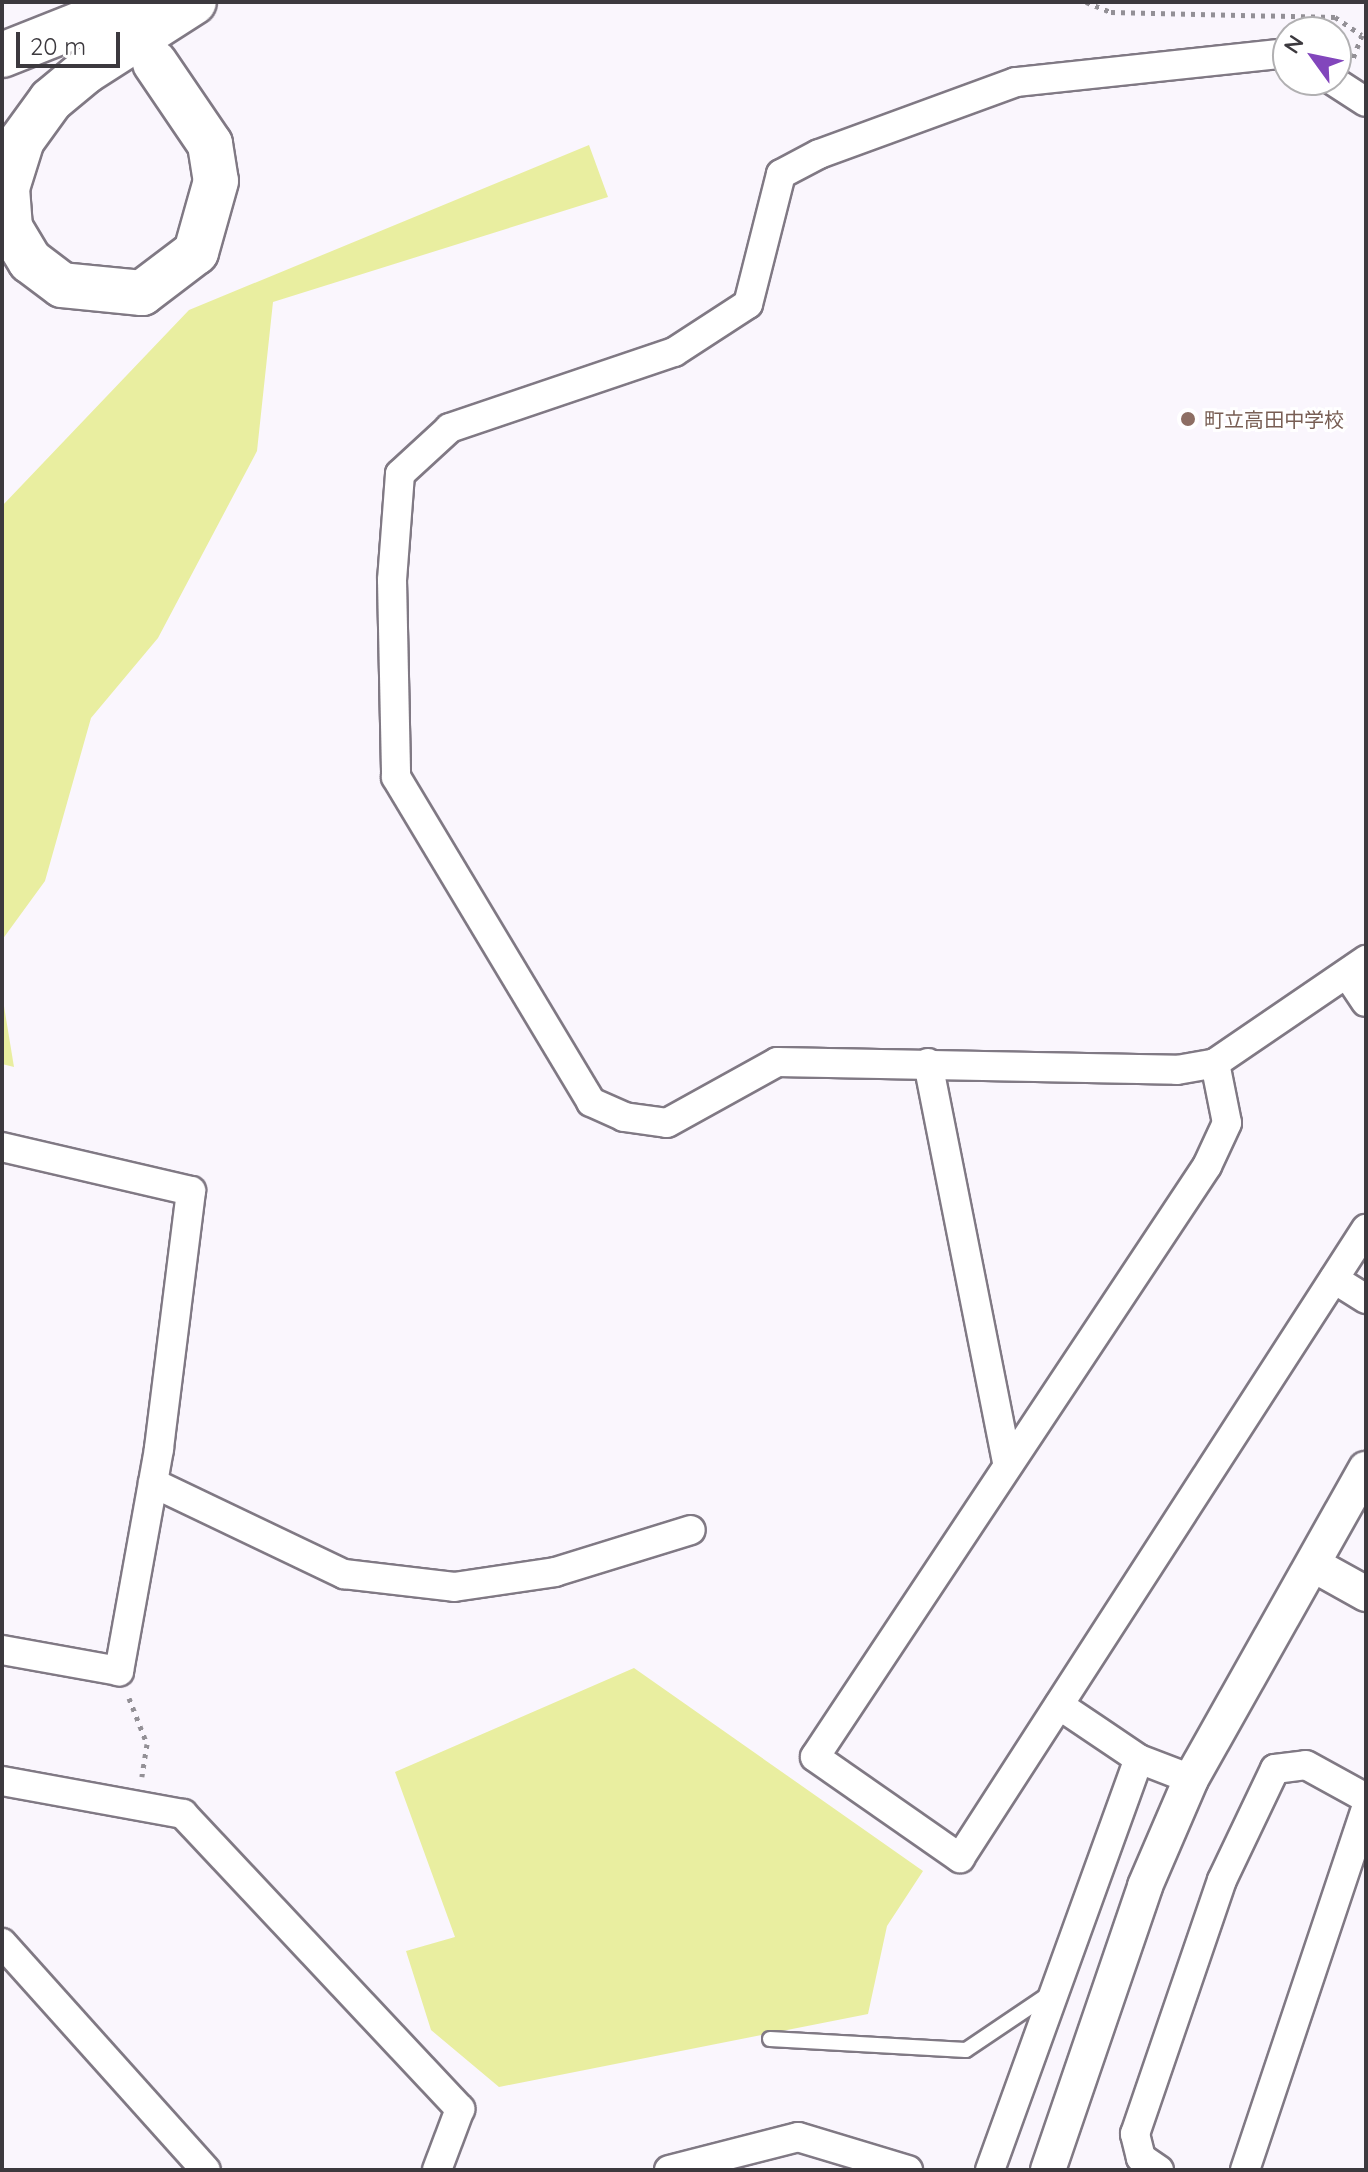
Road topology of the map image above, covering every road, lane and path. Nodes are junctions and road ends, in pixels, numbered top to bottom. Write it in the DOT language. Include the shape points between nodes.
graph roads {
  1 [pos="61,2"];
  2 [pos="68,2"];
  3 [pos="136,2"];
  4 [pos="194,2"];
  5 [pos="1086,2"];
  6 [pos="1290,16"];
  7 [pos="2,23"];
  8 [pos="1352,28"];
  9 [pos="2,30"];
  10 [pos="2,55"];
  11 [pos="1272,55"];
  12 [pos="155,63"];
  13 [pos="1352,71"];
  14 [pos="1357,969"];
  15 [pos="1366,1002"];
  16 [pos="928,1063"];
  17 [pos="1215,1063"];
  18 [pos="2,1147"];
  19 [pos="1366,1229"];
  20 [pos="1334,1279"];
  21 [pos="1366,1299"];
  22 [pos="1007,1462"];
  23 [pos="1366,1469"];
  24 [pos="153,1483"];
  25 [pos="691,1530"];
  26 [pos="1314,1565"];
  27 [pos="1366,1594"];
  28 [pos="2,1650"];
  29 [pos="119,1671"];
  30 [pos="1059,1705"];
  31 [pos="1139,1759"];
  32 [pos="1191,1779"];
  33 [pos="2,1781"];
  34 [pos="1366,1798"];
  35 [pos="138,1805"];
  36 [pos="1366,1809"];
  37 [pos="2,1943"];
  38 [pos="1053,1991"];
  39 [pos="770,2039"];
  40 [pos="868,2164"];
  41 [pos="206,2170"];
  42 [pos="437,2170"];
  43 [pos="669,2170"];
  44 [pos="908,2170"];
  45 [pos="990,2170"];
  46 [pos="1048,2170"];
  47 [pos="1159,2170"];
  48 [pos="1245,2170"];
  1 -- 7 [label="highway"];
  2 -- 9 [label="highway"];
  3 -- 10 [label="highway"];
  4 -- 12 [label="highway" via="86,71 51,100 22,140 7,188 10,228 30,261 62,285 142,293 196,252 216,181 210,144"];
  5 -- 6 [label="path" via="1111,12"];
  8 -- 13 [label="path" via="1362,35"];
  11 -- 16 [label="street" via="1016,82 819,154 781,174 748,304 674,352 450,428 400,474 392,580 396,777 591,1102 624,1117 667,1123 777,1062"];
  14 -- 15 [label="street"];
  14 -- 17 [label="street"];
  16 -- 17 [label="street" via="1177,1070"];
  16 -- 22 [label="street"];
  17 -- 22 [label="street" via="1227,1123 1207,1166"];
  18 -- 24 [label="street" via="191,1191"];
  19 -- 20 [label="street"];
  20 -- 21 [label="street"];
  20 -- 30 [label="street"];
  22 -- 30 [label="street" via="815,1757 960,1858"];
  23 -- 26 [label="street"];
  24 -- 25 [label="street" via="344,1574 454,1587 555,1572"];
  24 -- 29 [label="street"];
  26 -- 27 [label="street"];
  26 -- 32 [label="street"];
  28 -- 29 [label="street"];
  29 -- 35 [label="path" via="147,1744"];
  30 -- 31 [label="street"];
  31 -- 32 [label="street"];
  31 -- 38 [label="street"];
  32 -- 46 [label="street" via="1145,1886"];
  33 -- 35 [label="street"];
  34 -- 47 [label="street" via="1306,1765 1275,1769 1222,1880 1135,2134 1141,2158"];
  35 -- 42 [label="street" via="183,1814 460,2109"];
  36 -- 48 [label="street"];
  37 -- 41 [label="street"];
  38 -- 39 [label="lane" via="966,2050"];
  38 -- 45 [label="street"];
  40 -- 43 [label="street" via="798,2137"];
  40 -- 44 [label="street"];
}
